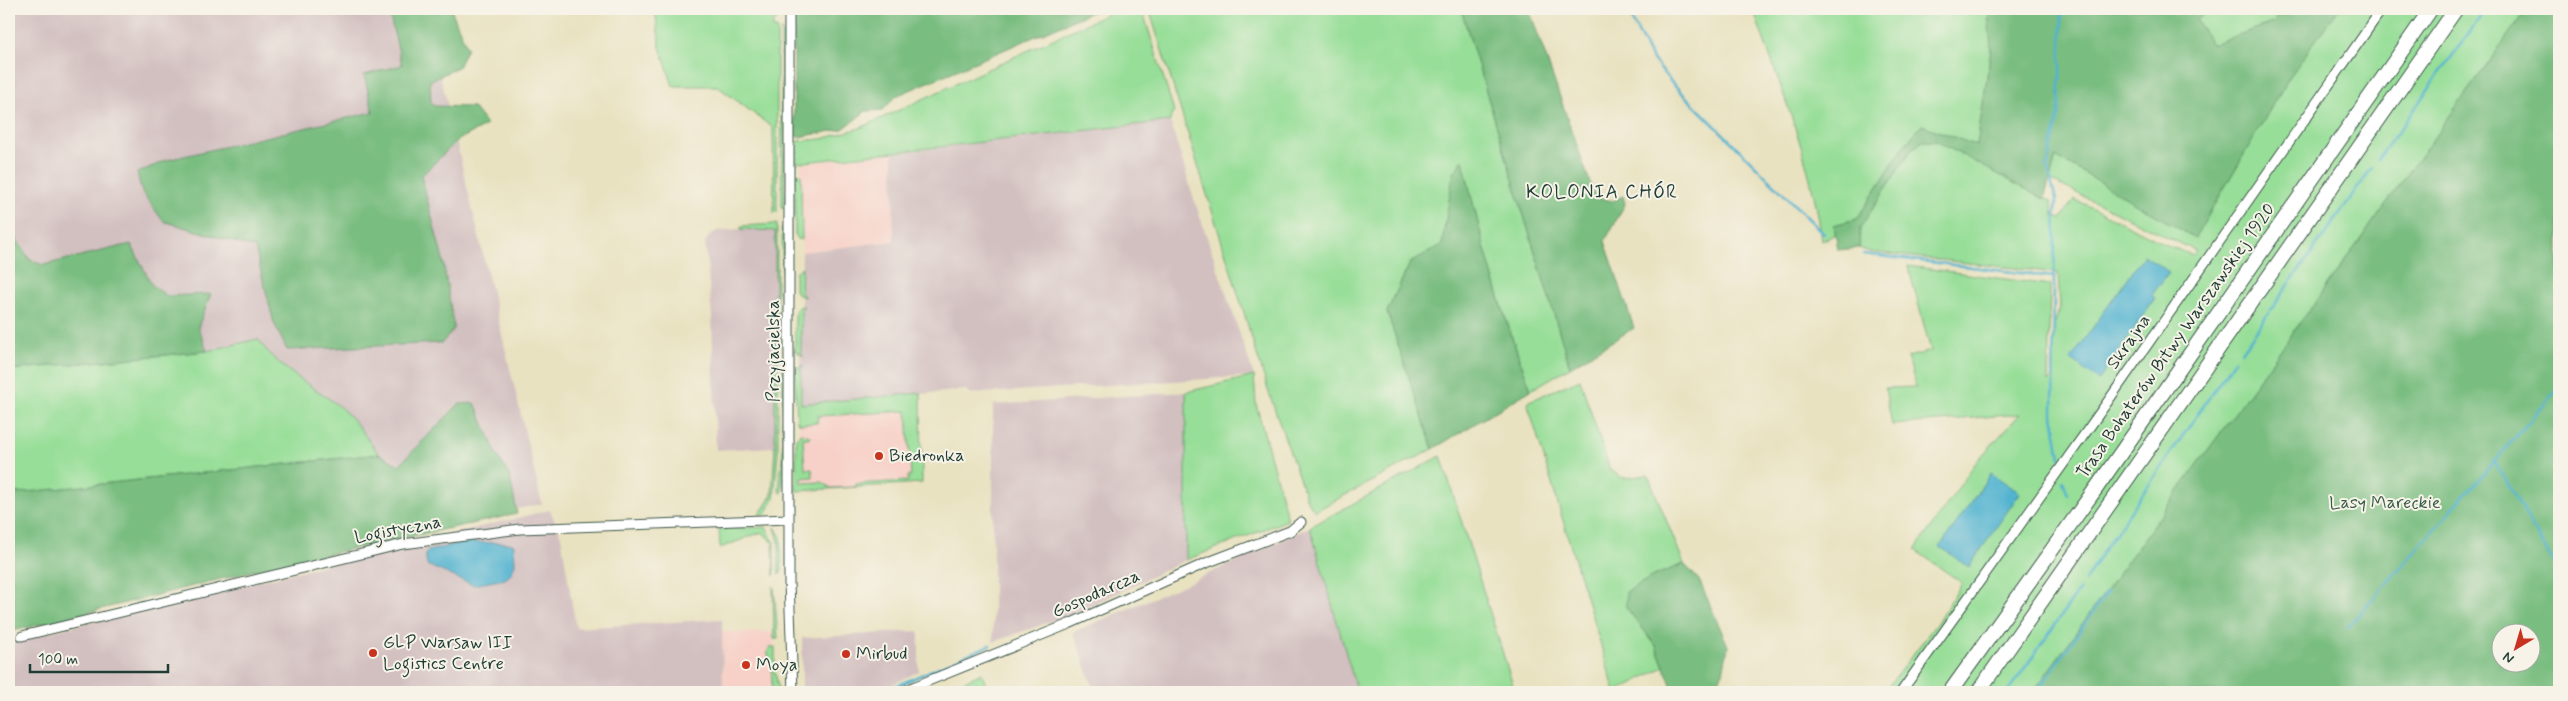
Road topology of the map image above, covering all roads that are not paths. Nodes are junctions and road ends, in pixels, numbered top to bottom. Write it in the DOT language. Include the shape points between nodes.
graph roads {
  1 [pos="789,9"];
  2 [pos="2382,9"];
  3 [pos="2431,9"];
  4 [pos="2456,9"];
  5 [pos="789,519"];
  6 [pos="1302,522"];
  7 [pos="22,636"];
  8 [pos="792,692"];
  9 [pos="901,692"];
  10 [pos="1901,692"];
  11 [pos="1950,692"];
  12 [pos="1978,692"];
  1 -- 5 [label="street, Przyjacielska"];
  2 -- 10 [label="street, Skrajna"];
  3 -- 11 [label="highway, Trasa Bohaterów Bitwy Warszawskiej 1920"];
  4 -- 12 [label="highway"];
  5 -- 7 [label="street, Logistyczna" via="520,529 420,541"];
  5 -- 8 [label="street, Przyjacielska"];
  6 -- 9 [label="street, Gospodarcza" via="1290,531 1206,563 1069,624"];
}
